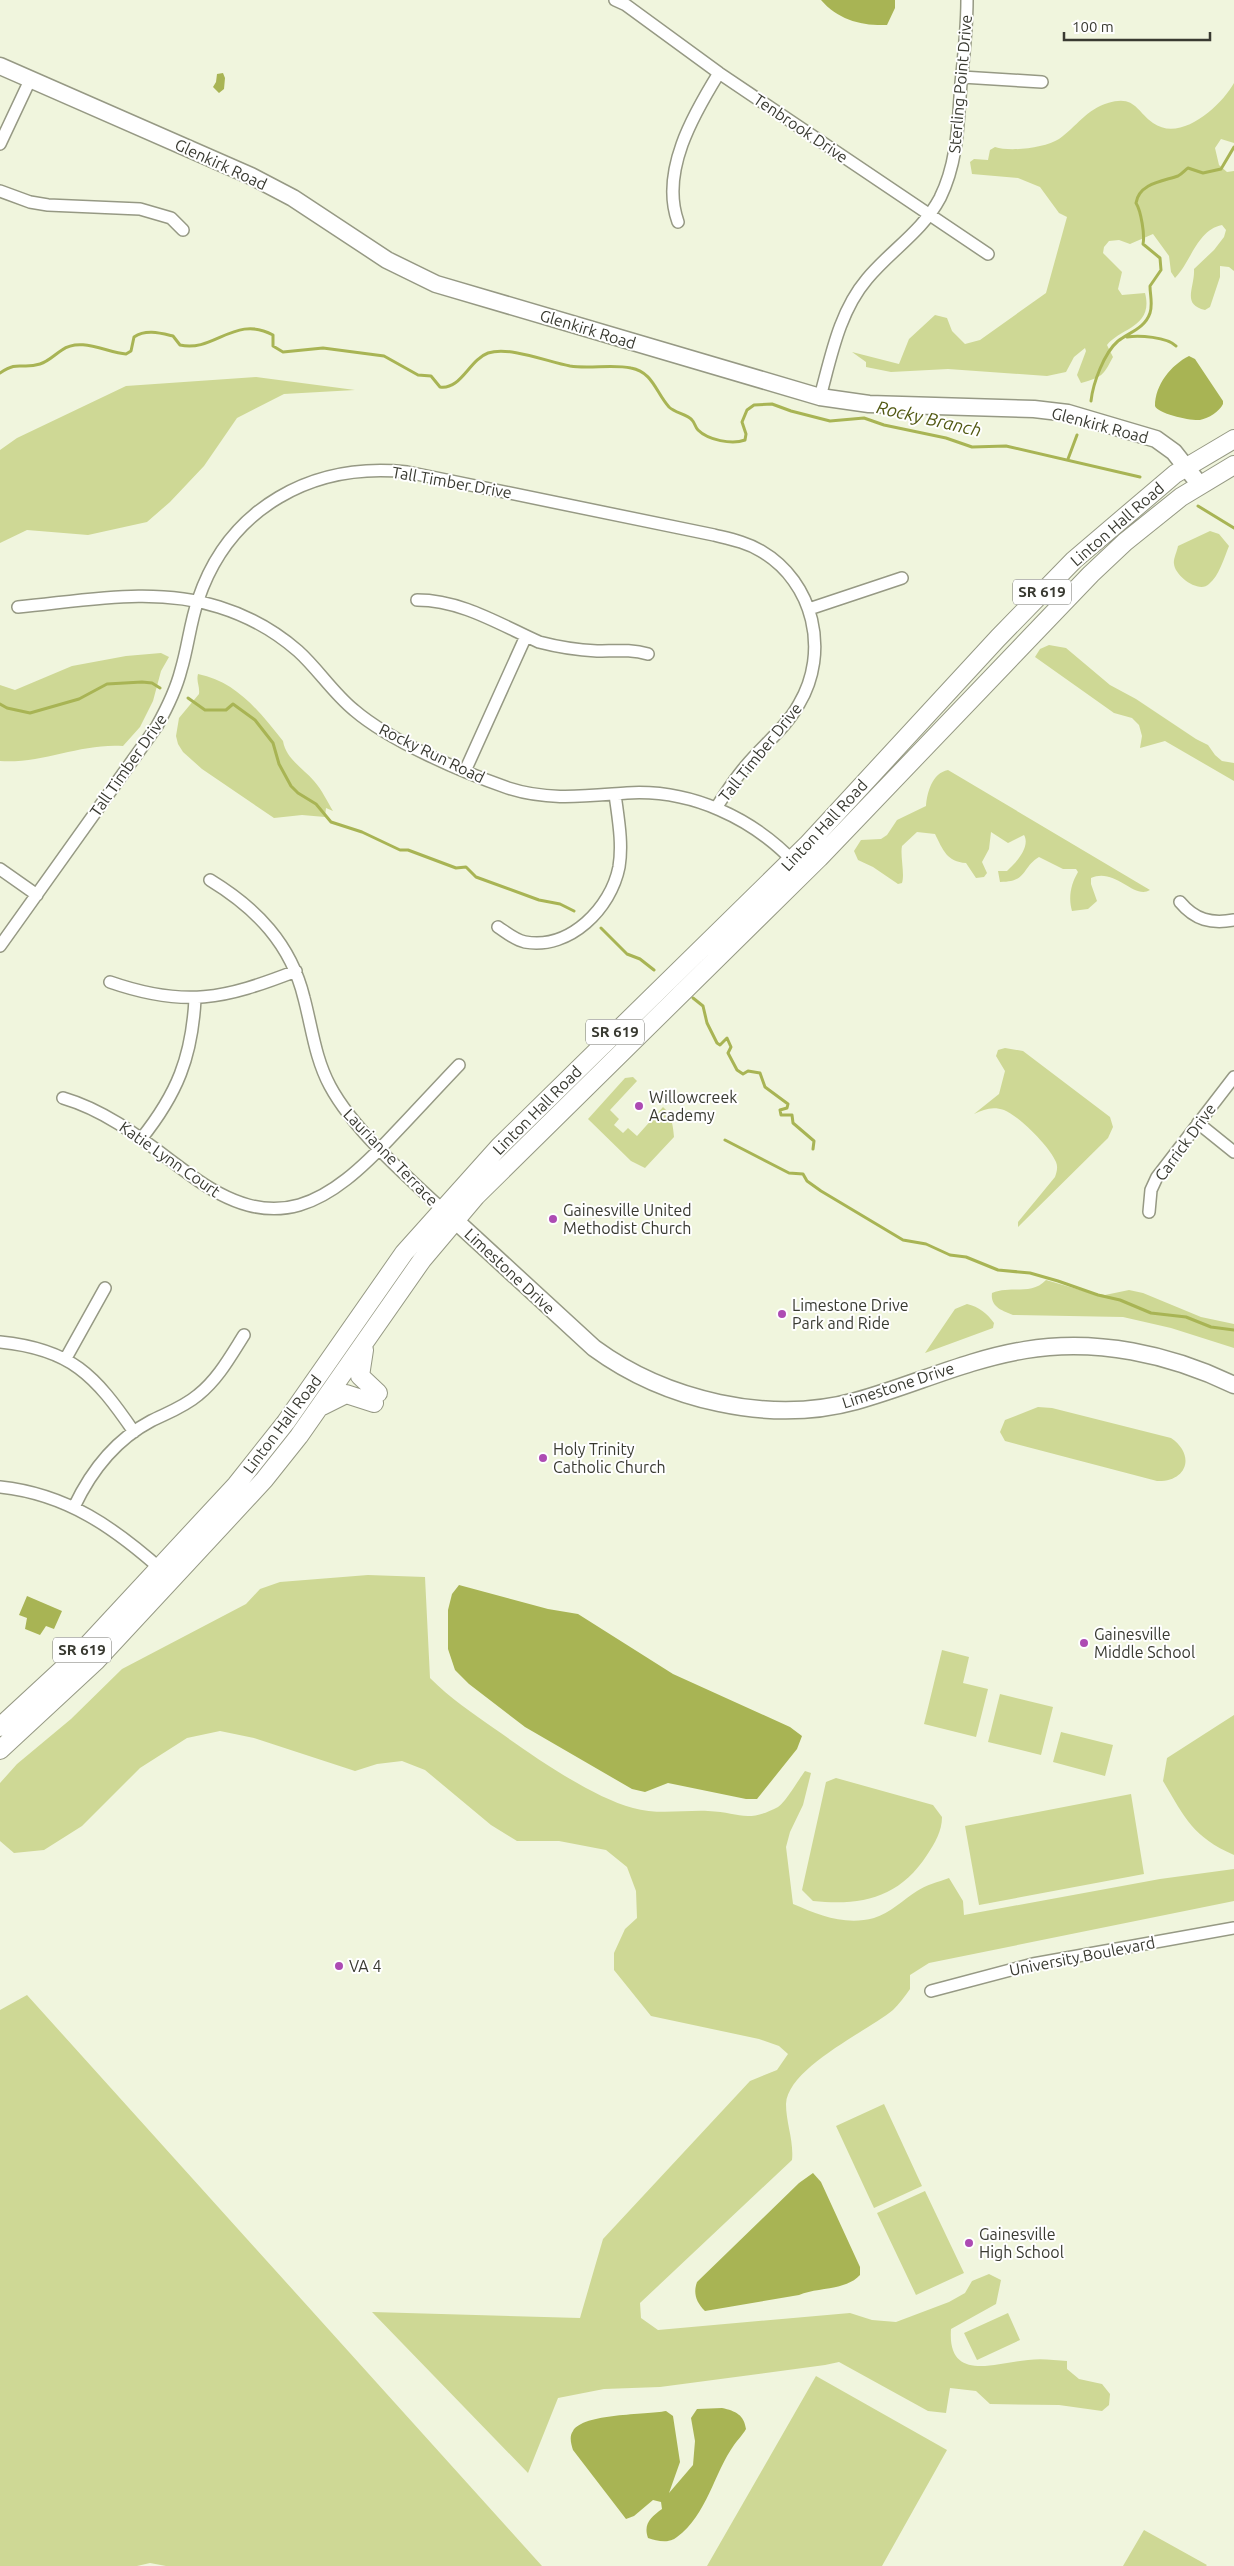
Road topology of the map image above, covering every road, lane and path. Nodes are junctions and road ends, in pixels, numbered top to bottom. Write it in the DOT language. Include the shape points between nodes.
graph roads {
  1 [pos="615,0"];
  2 [pos="967,0"];
  3 [pos="0,66"];
  4 [pos="719,73"];
  5 [pos="962,77"];
  6 [pos="31,78"];
  7 [pos="1042,82"];
  8 [pos="0,144"];
  9 [pos="0,191"];
  10 [pos="930,214"];
  11 [pos="678,222"];
  12 [pos="183,230"];
  13 [pos="988,254"];
  14 [pos="820,397"];
  15 [pos="1234,439"];
  16 [pos="1234,465"];
  17 [pos="1187,466"];
  18 [pos="1200,485"];
  19 [pos="902,578"];
  20 [pos="416,600"];
  21 [pos="197,601"];
  22 [pos="18,607"];
  23 [pos="809,609"];
  24 [pos="526,636"];
  25 [pos="648,654"];
  26 [pos="465,771"];
  27 [pos="615,794"];
  28 [pos="716,808"];
  29 [pos="798,866"];
  30 [pos="0,869"];
  31 [pos="210,880"];
  32 [pos="37,895"];
  33 [pos="1180,902"];
  34 [pos="1234,920"];
  35 [pos="498,927"];
  36 [pos="0,946"];
  37 [pos="296,971"];
  38 [pos="110,982"];
  39 [pos="195,999"];
  40 [pos="459,1065"];
  41 [pos="1234,1076"];
  42 [pos="63,1098"];
  43 [pos="1198,1122"];
  44 [pos="141,1139"];
  45 [pos="381,1148"];
  46 [pos="1234,1152"];
  47 [pos="1149,1212"];
  48 [pos="449,1215"];
  49 [pos="105,1288"];
  50 [pos="244,1335"];
  51 [pos="366,1341"];
  52 [pos="0,1342"];
  53 [pos="66,1358"];
  54 [pos="1234,1385"];
  55 [pos="318,1410"];
  56 [pos="134,1432"];
  57 [pos="0,1488"];
  58 [pos="74,1508"];
  59 [pos="159,1568"];
  60 [pos="172,1580"];
  61 [pos="0,1728"];
  62 [pos="0,1750"];
  63 [pos="1234,1928"];
  64 [pos="931,1991"];
  1 -- 4 [label="street, Tenbrook Drive"];
  2 -- 5 [label="street, Sterling Point Drive"];
  3 -- 6 [label="street, Glenkirk Road"];
  4 -- 10 [label="street, Tenbrook Drive"];
  4 -- 11 [label="street" via="696,109 687,131 672,187 672,205"];
  5 -- 7 [label="street"];
  5 -- 10 [label="street, Sterling Point Drive" via="952,165 940,198"];
  6 -- 8 [label="street"];
  6 -- 14 [label="street, Glenkirk Road" via="251,176 293,198 387,260 436,284"];
  9 -- 12 [label="street" via="48,205 149,211 171,218"];
  10 -- 13 [label="street, Tenbrook Drive"];
  10 -- 14 [label="street, Sterling Point Drive" via="866,279 853,297 841,324"];
  14 -- 17 [label="street, Glenkirk Road" via="869,404 1034,409 1068,414 1156,440"];
  15 -- 17 [label="main road, Linton Hall Road / SR 619"];
  16 -- 18 [label="main road, Linton Hall Road / SR 619"];
  17 -- 18 [label="street, Glenkirk Road"];
  17 -- 29 [label="main road, Linton Hall Road / SR 619" via="1063,571 998,638"];
  18 -- 29 [label="main road, Linton Hall Road / SR 619" via="1125,542"];
  19 -- 23 [label="street"];
  20 -- 24 [label="street" via="446,602 462,607"];
  21 -- 22 [label="street, Rocky Run Road" via="150,596"];
  21 -- 23 [label="street, Tall Timber Drive" via="213,562 227,543 270,503 288,492 343,472 386,470 742,542 761,551 782,568 794,581"];
  21 -- 26 [label="street, Rocky Run Road" via="236,613 277,635 299,652 338,695 372,724"];
  21 -- 32 [label="street, Tall Timber Drive" via="182,669 168,707"];
  23 -- 28 [label="street, Tall Timber Drive" via="816,650 805,694 791,716 745,767"];
  24 -- 25 [label="street" via="564,648 636,650"];
  24 -- 26 [label="street"];
  26 -- 27 [label="street, Rocky Run Road" via="508,788 545,796 567,798"];
  27 -- 28 [label="street, Rocky Run Road" via="655,793"];
  27 -- 35 [label="street" via="621,838 619,867 610,895 597,913 572,932 544,942 524,942"];
  28 -- 29 [label="street, Rocky Run Road" via="744,823"];
  29 -- 48 [label="main road, Linton Hall Road / SR 619" via="578,1067"];
  30 -- 32 [label="street"];
  31 -- 37 [label="street, Laurianne Terrace" via="244,902 266,923"];
  32 -- 36 [label="street, Tall Timber Drive"];
  33 -- 34 [label="street" via="1194,916 1204,920 1215,923"];
  37 -- 39 [label="street" via="236,992"];
  37 -- 45 [label="street, Laurianne Terrace" via="315,1049 329,1084 352,1120"];
  38 -- 39 [label="street" via="161,997"];
  39 -- 44 [label="street" via="185,1068 169,1101"];
  40 -- 45 [label="street, Katie Lynn Court"];
  41 -- 43 [label="street, Carrick Drive"];
  42 -- 44 [label="street, Katie Lynn Court" via="99,1111"];
  43 -- 46 [label="street"];
  43 -- 47 [label="street, Carrick Drive" via="1157,1177 1151,1190"];
  44 -- 45 [label="street, Katie Lynn Court" via="221,1196 265,1208 299,1206 327,1195 359,1172"];
  45 -- 48 [label="street, Laurianne Terrace"];
  48 -- 51 [label="main road, Linton Hall Road / SR 619"];
  48 -- 54 [label="street, Limestone Drive" via="566,1324 610,1360 668,1389 739,1406 808,1409 853,1402 978,1359 1057,1346 1093,1347 1158,1357"];
  48 -- 59 [label="main road, Linton Hall Road / SR 619" via="404,1253 278,1432 213,1511"];
  49 -- 53 [label="street"];
  50 -- 56 [label="street" via="220,1373 197,1396"];
  51 -- 55 [label="main road, Linton Hall Road / SR 619"];
  51 -- 55 [label="main road" via="359,1373 376,1398 346,1394"];
  52 -- 53 [label="street" via="36,1348"];
  53 -- 56 [label="street" via="98,1384"];
  55 -- 60 [label="main road, Linton Hall Road / SR 619" via="264,1480"];
  56 -- 58 [label="street" via="103,1459"];
  57 -- 58 [label="street" via="31,1493"];
  58 -- 59 [label="street" via="130,1542"];
  59 -- 60 [label="street"];
  59 -- 61 [label="main road, Linton Hall Road / SR 619" via="80,1652"];
  60 -- 62 [label="main road, Linton Hall Road / SR 619" via="96,1661"];
  63 -- 64 [label="street, University Boulevard" via="1033,1964"];
}
